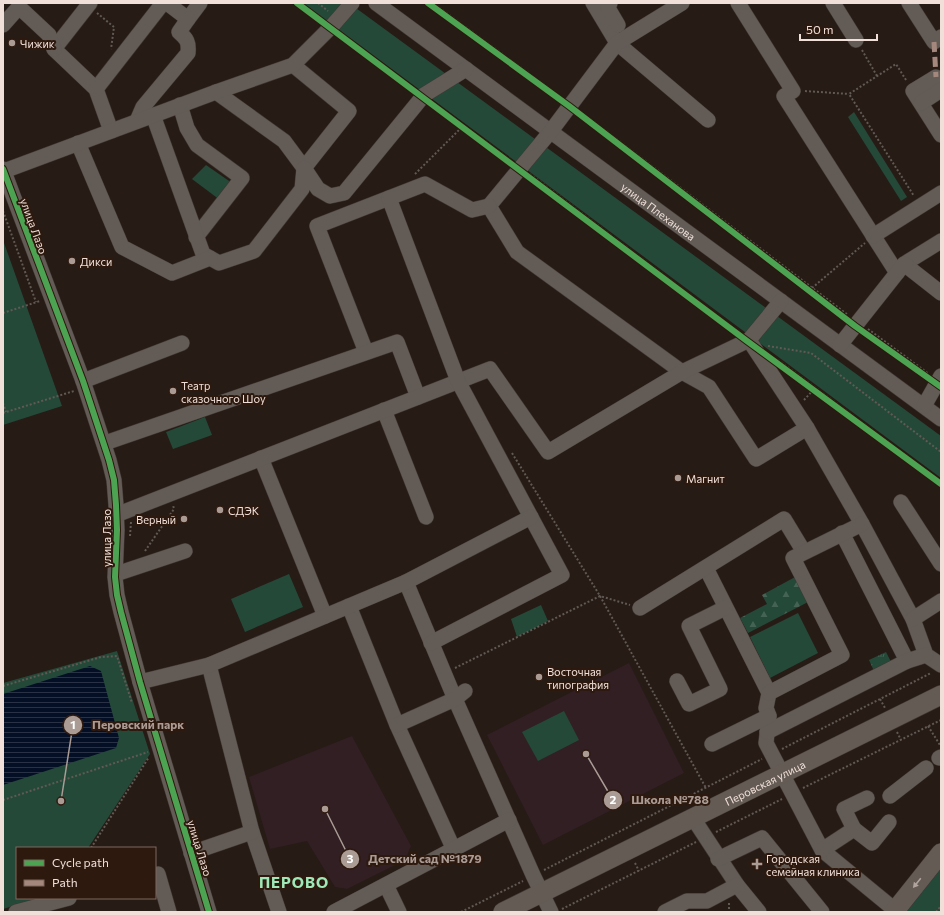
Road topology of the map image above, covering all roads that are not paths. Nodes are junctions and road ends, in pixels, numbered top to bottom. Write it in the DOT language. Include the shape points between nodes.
graph roads {
  1 [pos="163,3"];
  2 [pos="167,3"];
  3 [pos="200,3"];
  4 [pos="352,3"];
  5 [pos="376,3"];
  6 [pos="593,3"];
  7 [pos="610,3"];
  8 [pos="682,3"];
  9 [pos="738,3"];
  10 [pos="833,3"];
  11 [pos="908,3"];
  12 [pos="89,4"];
  13 [pos="188,19"];
  14 [pos="3,25"];
  15 [pos="941,38"];
  16 [pos="622,40"];
  17 [pos="856,40"];
  18 [pos="54,49"];
  19 [pos="292,65"];
  20 [pos="466,68"];
  21 [pos="941,84"];
  22 [pos="96,89"];
  23 [pos="941,90"];
  24 [pos="216,92"];
  25 [pos="917,97"];
  26 [pos="180,105"];
  27 [pos="153,115"];
  28 [pos="708,120"];
  29 [pos="137,121"];
  30 [pos="938,125"];
  31 [pos="111,131"];
  32 [pos="551,131"];
  33 [pos="78,143"];
  34 [pos="304,168"];
  35 [pos="3,170"];
  36 [pos="941,192"];
  37 [pos="389,198"];
  38 [pos="489,206"];
  39 [pos="196,236"];
  40 [pos="873,236"];
  41 [pos="941,241"];
  42 [pos="210,258"];
  43 [pos="900,269"];
  44 [pos="941,293"];
  45 [pos="781,301"];
  46 [pos="748,340"];
  47 [pos="182,342"];
  48 [pos="840,345"];
  49 [pos="366,352"];
  50 [pos="682,372"];
  51 [pos="939,380"];
  52 [pos="458,381"];
  53 [pos="84,385"];
  54 [pos="418,397"];
  55 [pos="924,406"];
  56 [pos="384,410"];
  57 [pos="941,419"];
  58 [pos="807,428"];
  59 [pos="105,443"];
  60 [pos="261,458"];
  61 [pos="901,502"];
  62 [pos="116,515"];
  63 [pos="426,517"];
  64 [pos="531,517"];
  65 [pos="862,524"];
  66 [pos="842,533"];
  67 [pos="185,551"];
  68 [pos="804,552"];
  69 [pos="941,564"];
  70 [pos="706,568"];
  71 [pos="116,574"];
  72 [pos="406,582"];
  73 [pos="941,601"];
  74 [pos="349,606"];
  75 [pos="640,608"];
  76 [pos="726,608"];
  77 [pos="325,616"];
  78 [pos="913,619"];
  79 [pos="432,643"];
  80 [pos="926,656"];
  81 [pos="907,661"];
  82 [pos="209,665"];
  83 [pos="938,668"];
  84 [pos="677,681"];
  85 [pos="140,682"];
  86 [pos="769,693"];
  87 [pos="460,695"];
  88 [pos="941,695"];
  89 [pos="769,716"];
  90 [pos="397,725"];
  91 [pos="767,732"];
  92 [pos="712,744"];
  93 [pos="926,768"];
  94 [pos="782,774"];
  95 [pos="890,796"];
  96 [pos="867,798"];
  97 [pos="692,818"];
  98 [pos="509,820"];
  99 [pos="889,822"];
  100 [pos="854,829"];
  101 [pos="252,832"];
  102 [pos="454,850"];
  103 [pos="822,850"];
  104 [pos="190,852"];
  105 [pos="941,854"];
  106 [pos="718,859"];
  107 [pos="156,875"];
  108 [pos="386,885"];
  109 [pos="737,885"];
  110 [pos="541,893"];
  111 [pos="66,899"];
  112 [pos="24,911"];
  113 [pos="895,911"];
  114 [pos="169,912"];
  115 [pos="209,912"];
  116 [pos="279,912"];
  117 [pos="334,912"];
  118 [pos="400,912"];
  119 [pos="503,912"];
  120 [pos="551,912"];
  121 [pos="664,912"];
  122 [pos="759,912"];
  123 [pos="822,912"];
  1 -- 22 [label="street"];
  2 -- 13 [label="street"];
  3 -- 13 [label="street"];
  4 -- 19 [label="street"];
  5 -- 20 [label="street, улица Плеханова"];
  6 -- 16 [label="street"];
  7 -- 16 [label="street" via="608,8"];
  8 -- 16 [label="street"];
  9 -- 40 [label="street" via="793,91 784,96"];
  10 -- 17 [label="street"];
  11 -- 15 [label="street" via="934,42"];
  12 -- 18 [label="street"];
  13 -- 29 [label="street" via="179,32 187,38 188,53 143,107"];
  14 -- 18 [label="street" via="18,7 49,35"];
  16 -- 28 [label="street"];
  16 -- 32 [label="street"];
  18 -- 22 [label="street"];
  19 -- 24 [label="street"];
  19 -- 34 [label="street" via="349,110"];
  20 -- 32 [label="street, улица Плеханова"];
  20 -- 34 [label="street" via="424,96 344,193 330,196 318,189"];
  21 -- 25 [label="street" via="936,77"];
  22 -- 31 [label="street"];
  23 -- 25 [label="street"];
  24 -- 26 [label="street"];
  24 -- 34 [label="street" via="284,141"];
  25 -- 30 [label="street"];
  26 -- 27 [label="street"];
  26 -- 39 [label="street" via="187,128 197,145 242,178"];
  27 -- 29 [label="street"];
  27 -- 39 [label="street"];
  29 -- 31 [label="street"];
  31 -- 33 [label="street"];
  32 -- 38 [label="street"];
  32 -- 45 [label="street, улица Плеханова"];
  33 -- 35 [label="street"];
  33 -- 42 [label="street" via="122,247 172,273"];
  34 -- 42 [label="street" via="302,189 254,252 219,263"];
  35 -- 53 [label="street, улица Лазо"];
  36 -- 40 [label="street"];
  37 -- 38 [label="street" via="425,184 472,210"];
  37 -- 49 [label="street" via="317,226"];
  37 -- 52 [label="street"];
  38 -- 50 [label="street" via="517,252"];
  39 -- 42 [label="street" via="203,254"];
  40 -- 43 [label="street"];
  41 -- 43 [label="street"];
  43 -- 44 [label="street"];
  43 -- 48 [label="street"];
  45 -- 46 [label="street"];
  45 -- 48 [label="street, улица Плеханова"];
  46 -- 50 [label="street"];
  46 -- 58 [label="street"];
  47 -- 53 [label="street"];
  48 -- 55 [label="street, улица Плеханова"];
  49 -- 54 [label="street" via="397,342"];
  49 -- 59 [label="street"];
  50 -- 52 [label="street" via="548,452 490,369"];
  50 -- 58 [label="street" via="709,387 756,460"];
  51 -- 55 [label="street"];
  52 -- 54 [label="street"];
  52 -- 64 [label="street"];
  53 -- 59 [label="street, улица Лазо"];
  54 -- 56 [label="street"];
  55 -- 57 [label="street, улица Плеханова"];
  56 -- 60 [label="street"];
  56 -- 63 [label="street"];
  58 -- 65 [label="street"];
  59 -- 62 [label="street, улица Лазо" via="114,480"];
  60 -- 62 [label="street"];
  60 -- 77 [label="street"];
  61 -- 69 [label="street"];
  62 -- 71 [label="street, улица Лазо"];
  64 -- 72 [label="street"];
  64 -- 79 [label="street" via="562,575"];
  65 -- 66 [label="street"];
  65 -- 78 [label="street"];
  66 -- 68 [label="street"];
  66 -- 81 [label="street"];
  67 -- 71 [label="street"];
  68 -- 70 [label="street" via="784,519"];
  68 -- 86 [label="street" via="793,558 842,656"];
  70 -- 75 [label="street"];
  70 -- 76 [label="street"];
  71 -- 85 [label="street, улица Лазо" via="117,595"];
  72 -- 74 [label="street"];
  72 -- 79 [label="street"];
  73 -- 78 [label="street"];
  74 -- 77 [label="street"];
  74 -- 90 [label="street"];
  76 -- 84 [label="street" via="689,626 720,689 689,704"];
  76 -- 86 [label="street"];
  77 -- 82 [label="street"];
  78 -- 80 [label="street"];
  79 -- 87 [label="street" via="444,674"];
  80 -- 81 [label="street"];
  80 -- 83 [label="street"];
  81 -- 91 [label="street"];
  82 -- 85 [label="street"];
  82 -- 101 [label="street"];
  85 -- 104 [label="street, улица Лазо"];
  86 -- 89 [label="street" via="766,708"];
  87 -- 90 [label="street"];
  87 -- 98 [label="street"];
  88 -- 94 [label="main road, Перовская улица"];
  89 -- 91 [label="street"];
  89 -- 92 [label="street"];
  90 -- 102 [label="street"];
  91 -- 94 [label="street" via="766,743"];
  93 -- 95 [label="street"];
  94 -- 97 [label="main road, Перовская улица"];
  94 -- 103 [label="street"];
  96 -- 100 [label="street" via="844,809"];
  97 -- 106 [label="street"];
  97 -- 110 [label="main road, Перовская улица"];
  98 -- 102 [label="street"];
  98 -- 110 [label="street"];
  99 -- 100 [label="street" via="872,844"];
  100 -- 103 [label="street"];
  101 -- 104 [label="street"];
  101 -- 116 [label="street"];
  102 -- 108 [label="street"];
  103 -- 113 [label="street"];
  104 -- 115 [label="street, улица Лазо"];
  105 -- 113 [label="main road, one-way"];
  106 -- 109 [label="street"];
  106 -- 123 [label="street" via="762,838"];
  107 -- 114 [label="street" via="158,874"];
  108 -- 117 [label="street"];
  108 -- 118 [label="street"];
  109 -- 121 [label="street" via="707,901 687,901"];
  109 -- 122 [label="street"];
  110 -- 119 [label="main road, Перовская улица"];
  110 -- 120 [label="street"];
  111 -- 112 [label="street"];
}
